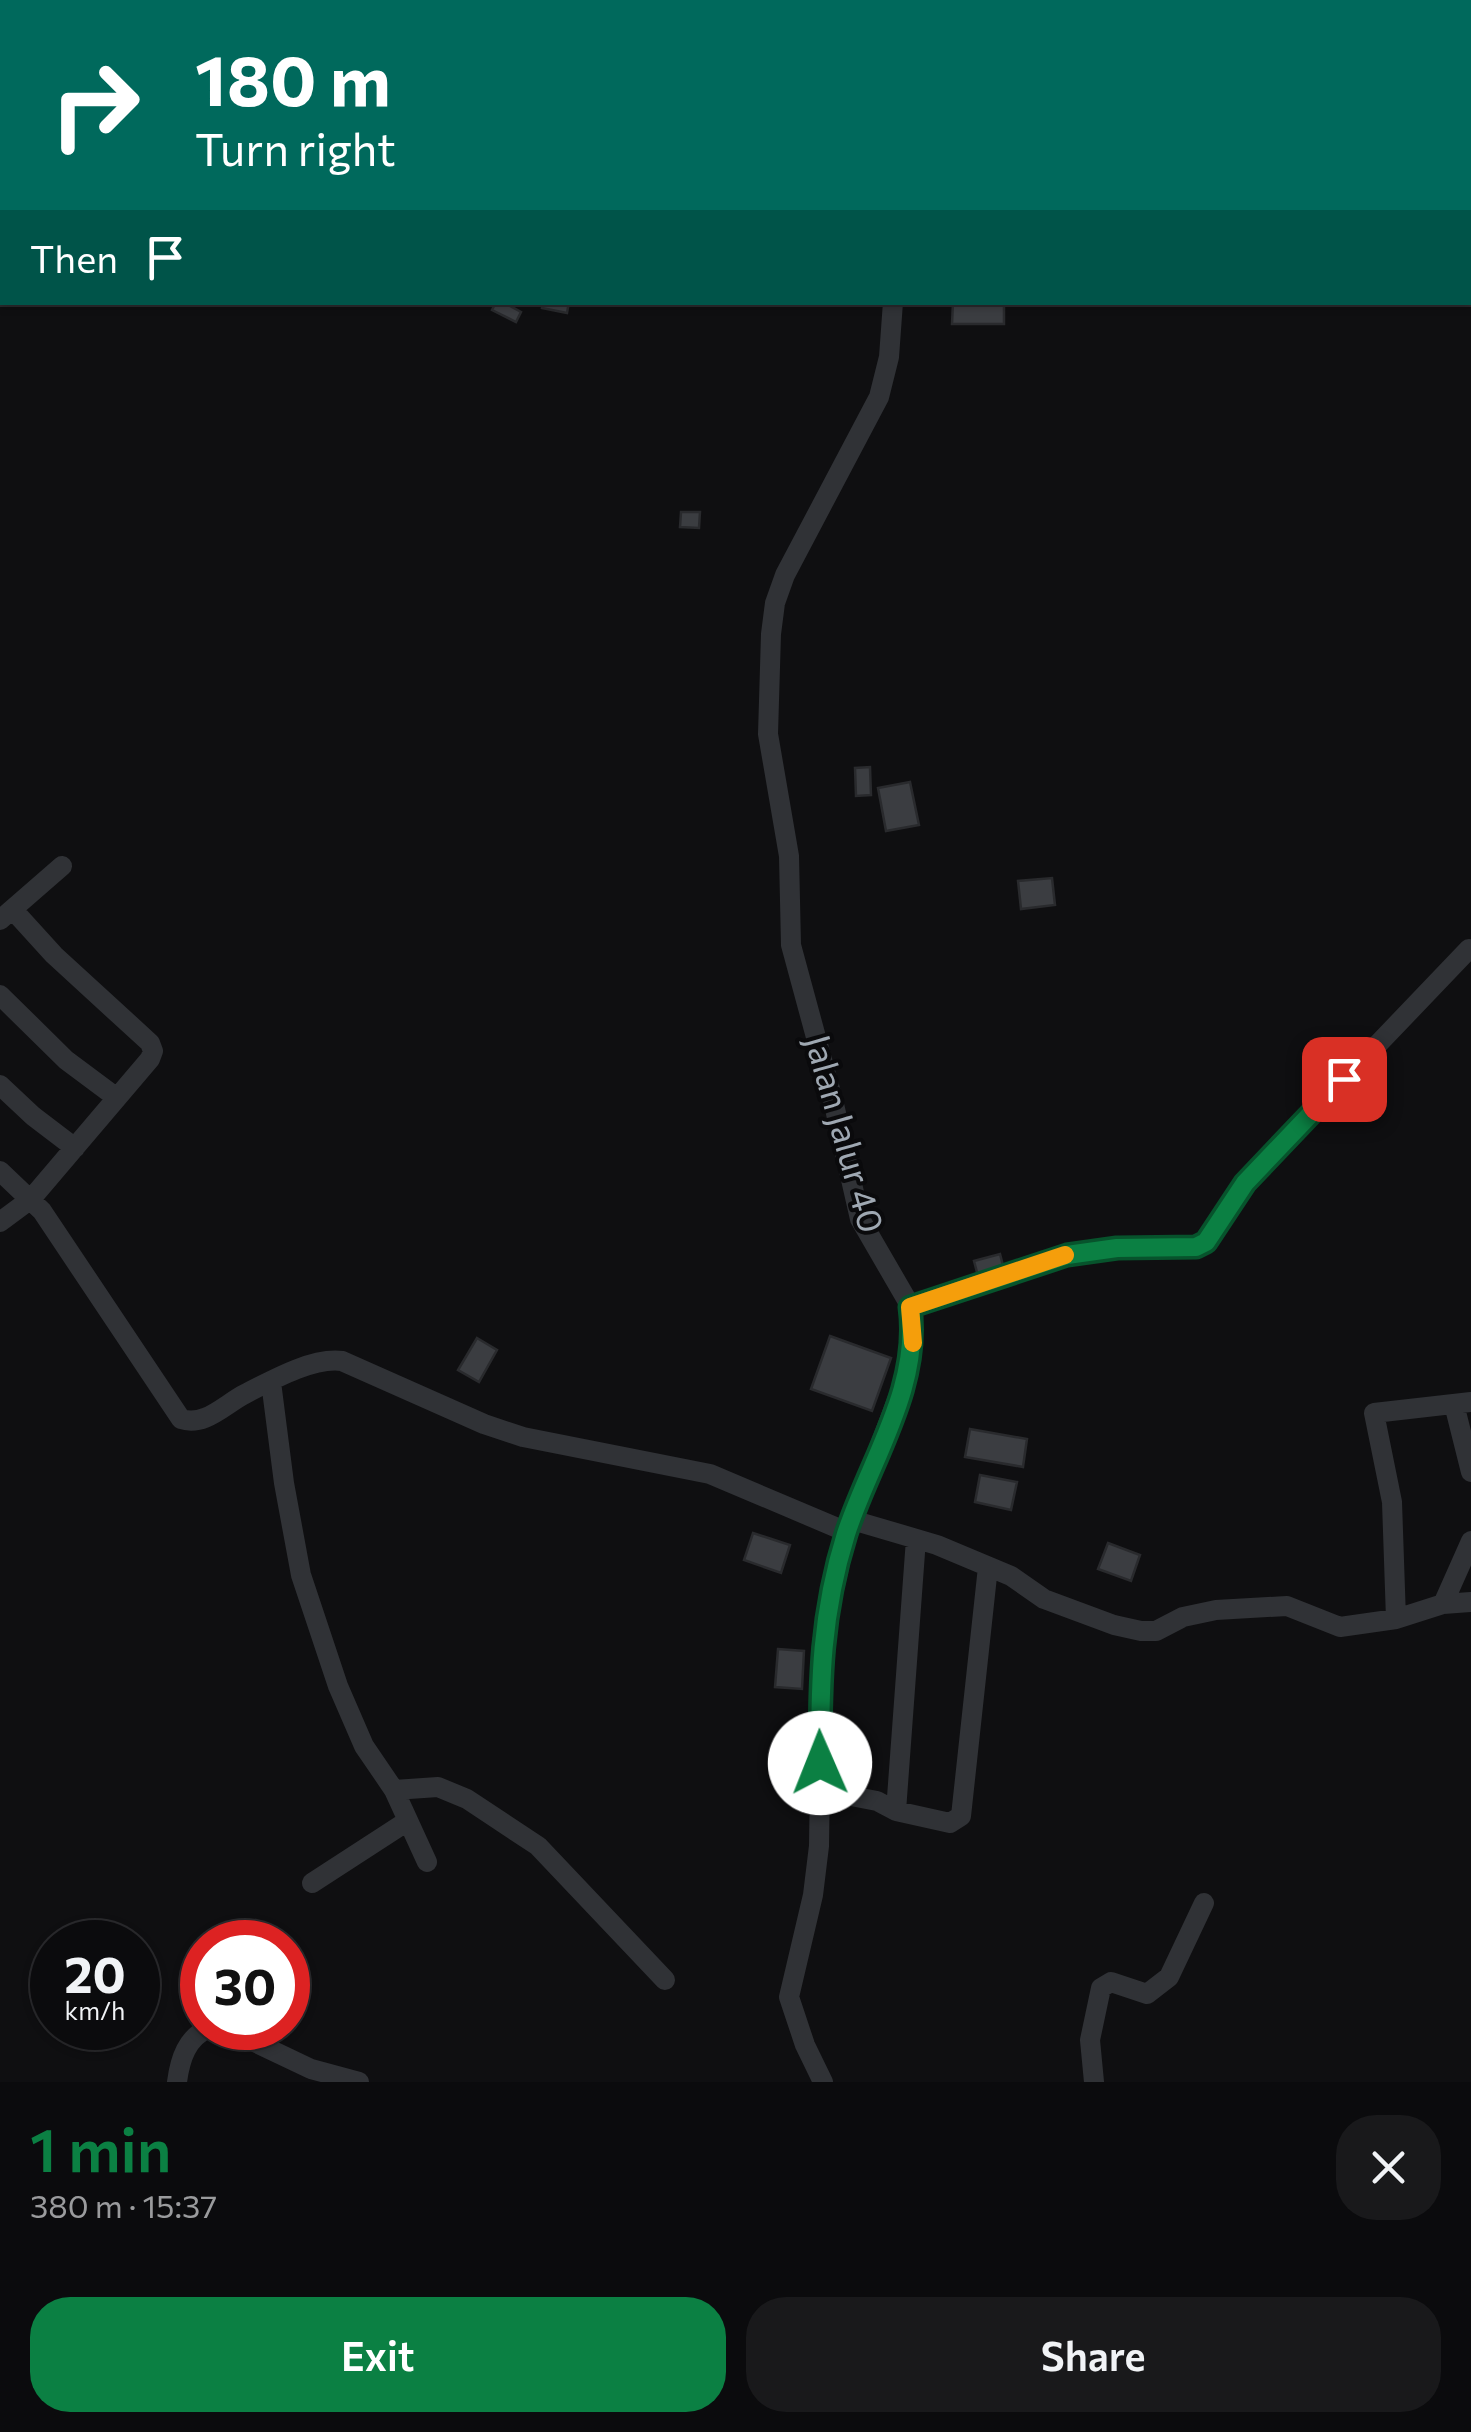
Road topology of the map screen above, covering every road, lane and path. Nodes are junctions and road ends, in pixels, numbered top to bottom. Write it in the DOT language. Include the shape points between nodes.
graph roads {
  1 [pos="893,305"];
  2 [pos="62,866"];
  3 [pos="7,916"];
  4 [pos="1469,949"];
  5 [pos="0,995"];
  6 [pos="0,1085"];
  7 [pos="117,1098"];
  8 [pos="75,1148"];
  9 [pos="0,1171"];
  10 [pos="31,1199"];
  11 [pos="0,1222"];
  12 [pos="910,1307"];
  13 [pos="272,1382"];
  14 [pos="1463,1402"];
  15 [pos="1471,1472"];
  16 [pos="849,1526"];
  17 [pos="916,1539"];
  18 [pos="1471,1541"];
  19 [pos="988,1567"];
  20 [pos="1471,1602"];
  21 [pos="1443,1604"];
  22 [pos="1396,1619"];
  23 [pos="394,1790"];
  24 [pos="820,1790"];
  25 [pos="896,1810"];
  26 [pos="406,1822"];
  27 [pos="428,1862"];
  28 [pos="312,1882"];
  29 [pos="1204,1903"];
  30 [pos="665,1980"];
  31 [pos="186,2050"];
  32 [pos="272,2050"];
  33 [pos="177,2082"];
  34 [pos="359,2082"];
  35 [pos="824,2082"];
  36 [pos="1094,2082"];
  1 -- 12 [label="street, Jalan Jalur 40" via="880,397 775,603 768,734 789,856 798,975 860,1219"];
  2 -- 3 [label="street"];
  3 -- 7 [label="street" via="150,1043 150,1060"];
  4 -- 12 [label="street" via="1245,1183 1206,1242 1067,1255"];
  5 -- 7 [label="street" via="66,1060"];
  6 -- 8 [label="street"];
  7 -- 8 [label="street"];
  8 -- 10 [label="street"];
  9 -- 10 [label="street"];
  10 -- 11 [label="street"];
  10 -- 13 [label="street" via="181,1419 205,1418"];
  12 -- 16 [label="street, Jalan Jalur 40" via="906,1379"];
  13 -- 16 [label="street" via="342,1361 523,1437 710,1474"];
  13 -- 23 [label="street" via="301,1575 338,1686 364,1746"];
  14 -- 15 [label="street"];
  14 -- 22 [label="street" via="1374,1413 1392,1502"];
  16 -- 17 [label="street"];
  16 -- 24 [label="street, Jalan Jalur 40" via="822,1642"];
  17 -- 19 [label="street"];
  17 -- 25 [label="street"];
  18 -- 21 [label="street"];
  19 -- 22 [label="street" via="1044,1599 1141,1631 1216,1610 1287,1606 1340,1627"];
  19 -- 25 [label="street" via="961,1816 950,1823"];
  20 -- 21 [label="street"];
  21 -- 22 [label="street"];
  23 -- 26 [label="street"];
  23 -- 30 [label="street" via="438,1787 538,1846"];
  24 -- 25 [label="street"];
  24 -- 35 [label="street, Jalan Jalur 40" via="813,1895 789,1997"];
  26 -- 27 [label="street"];
  26 -- 28 [label="street"];
  29 -- 36 [label="street" via="1169,1977 1147,1994 1111,1982 1101,1988 1090,2040"];
  31 -- 33 [label="street"];
  32 -- 34 [label="street"];
}
